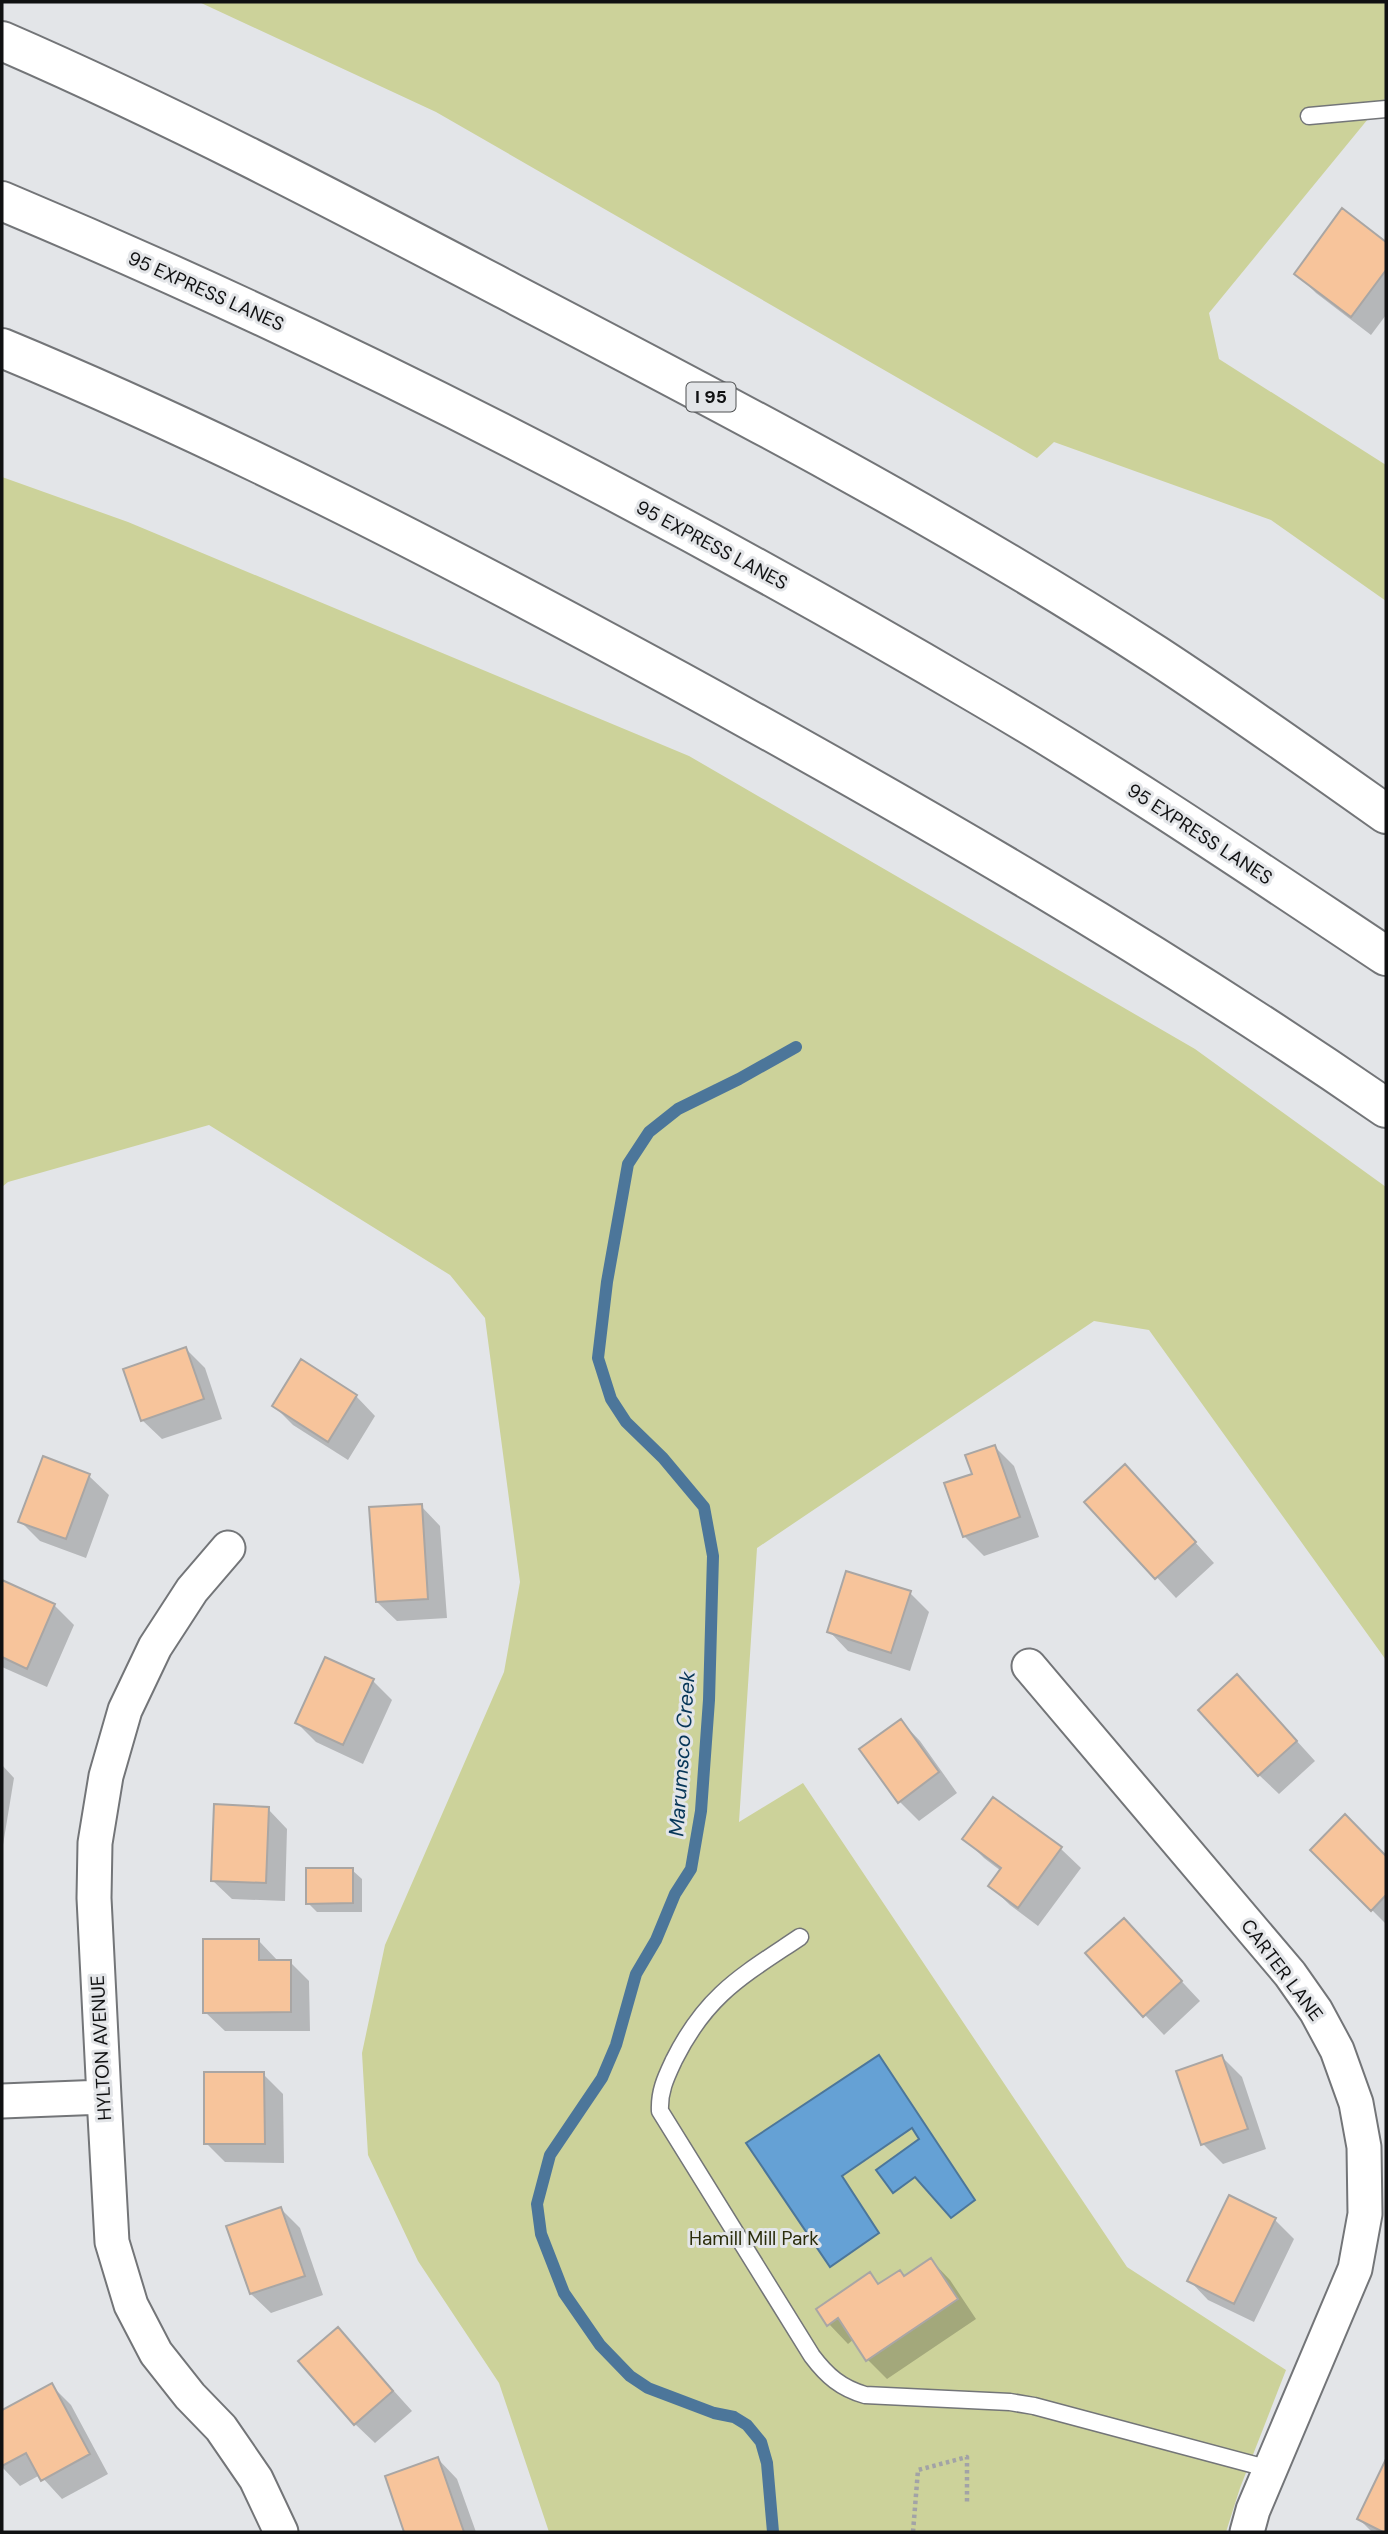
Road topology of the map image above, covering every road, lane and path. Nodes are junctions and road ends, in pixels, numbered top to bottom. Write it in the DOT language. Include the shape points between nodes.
graph roads {
  1 [pos="2,41"];
  2 [pos="1386,109"];
  3 [pos="1309,117"];
  4 [pos="10,204"];
  5 [pos="2,348"];
  6 [pos="1386,814"];
  7 [pos="1386,956"];
  8 [pos="1386,1108"];
  9 [pos="228,1548"];
  10 [pos="1029,1667"];
  11 [pos="800,1937"];
  12 [pos="104,2097"];
  13 [pos="2,2101"];
  14 [pos="1270,2469"];
  15 [pos="967,2503"];
  16 [pos="281,2532"];
  17 [pos="913,2532"];
  18 [pos="1247,2532"];
  1 -- 6 [label="highway, I 95" via="257,160 675,377 936,522 1154,654"];
  2 -- 3 [label="lane"];
  4 -- 7 [label="highway, 95 EXPRESS LANES" via="276,322 743,559 993,703"];
  5 -- 8 [label="highway" via="302,484 807,751 1093,918"];
  9 -- 12 [label="street, HYLTON AVENUE" via="192,1590 155,1647 125,1710 106,1776 95,1843 94,1898"];
  10 -- 14 [label="street, CARTER LANE" via="1290,1974 1337,2050 1356,2103 1364,2147 1365,2214 1355,2269"];
  11 -- 14 [label="lane" via="729,1986 699,2016 659,2097 660,2111 827,2374 850,2391 865,2395 1034,2406"];
  12 -- 13 [label="street"];
  12 -- 16 [label="street, HYLTON AVENUE" via="112,2242 131,2305 156,2353 221,2428 256,2479"];
  14 -- 18 [label="street, CARTER LANE"];
  15 -- 17 [label="path" via="967,2457 918,2470"];
}
